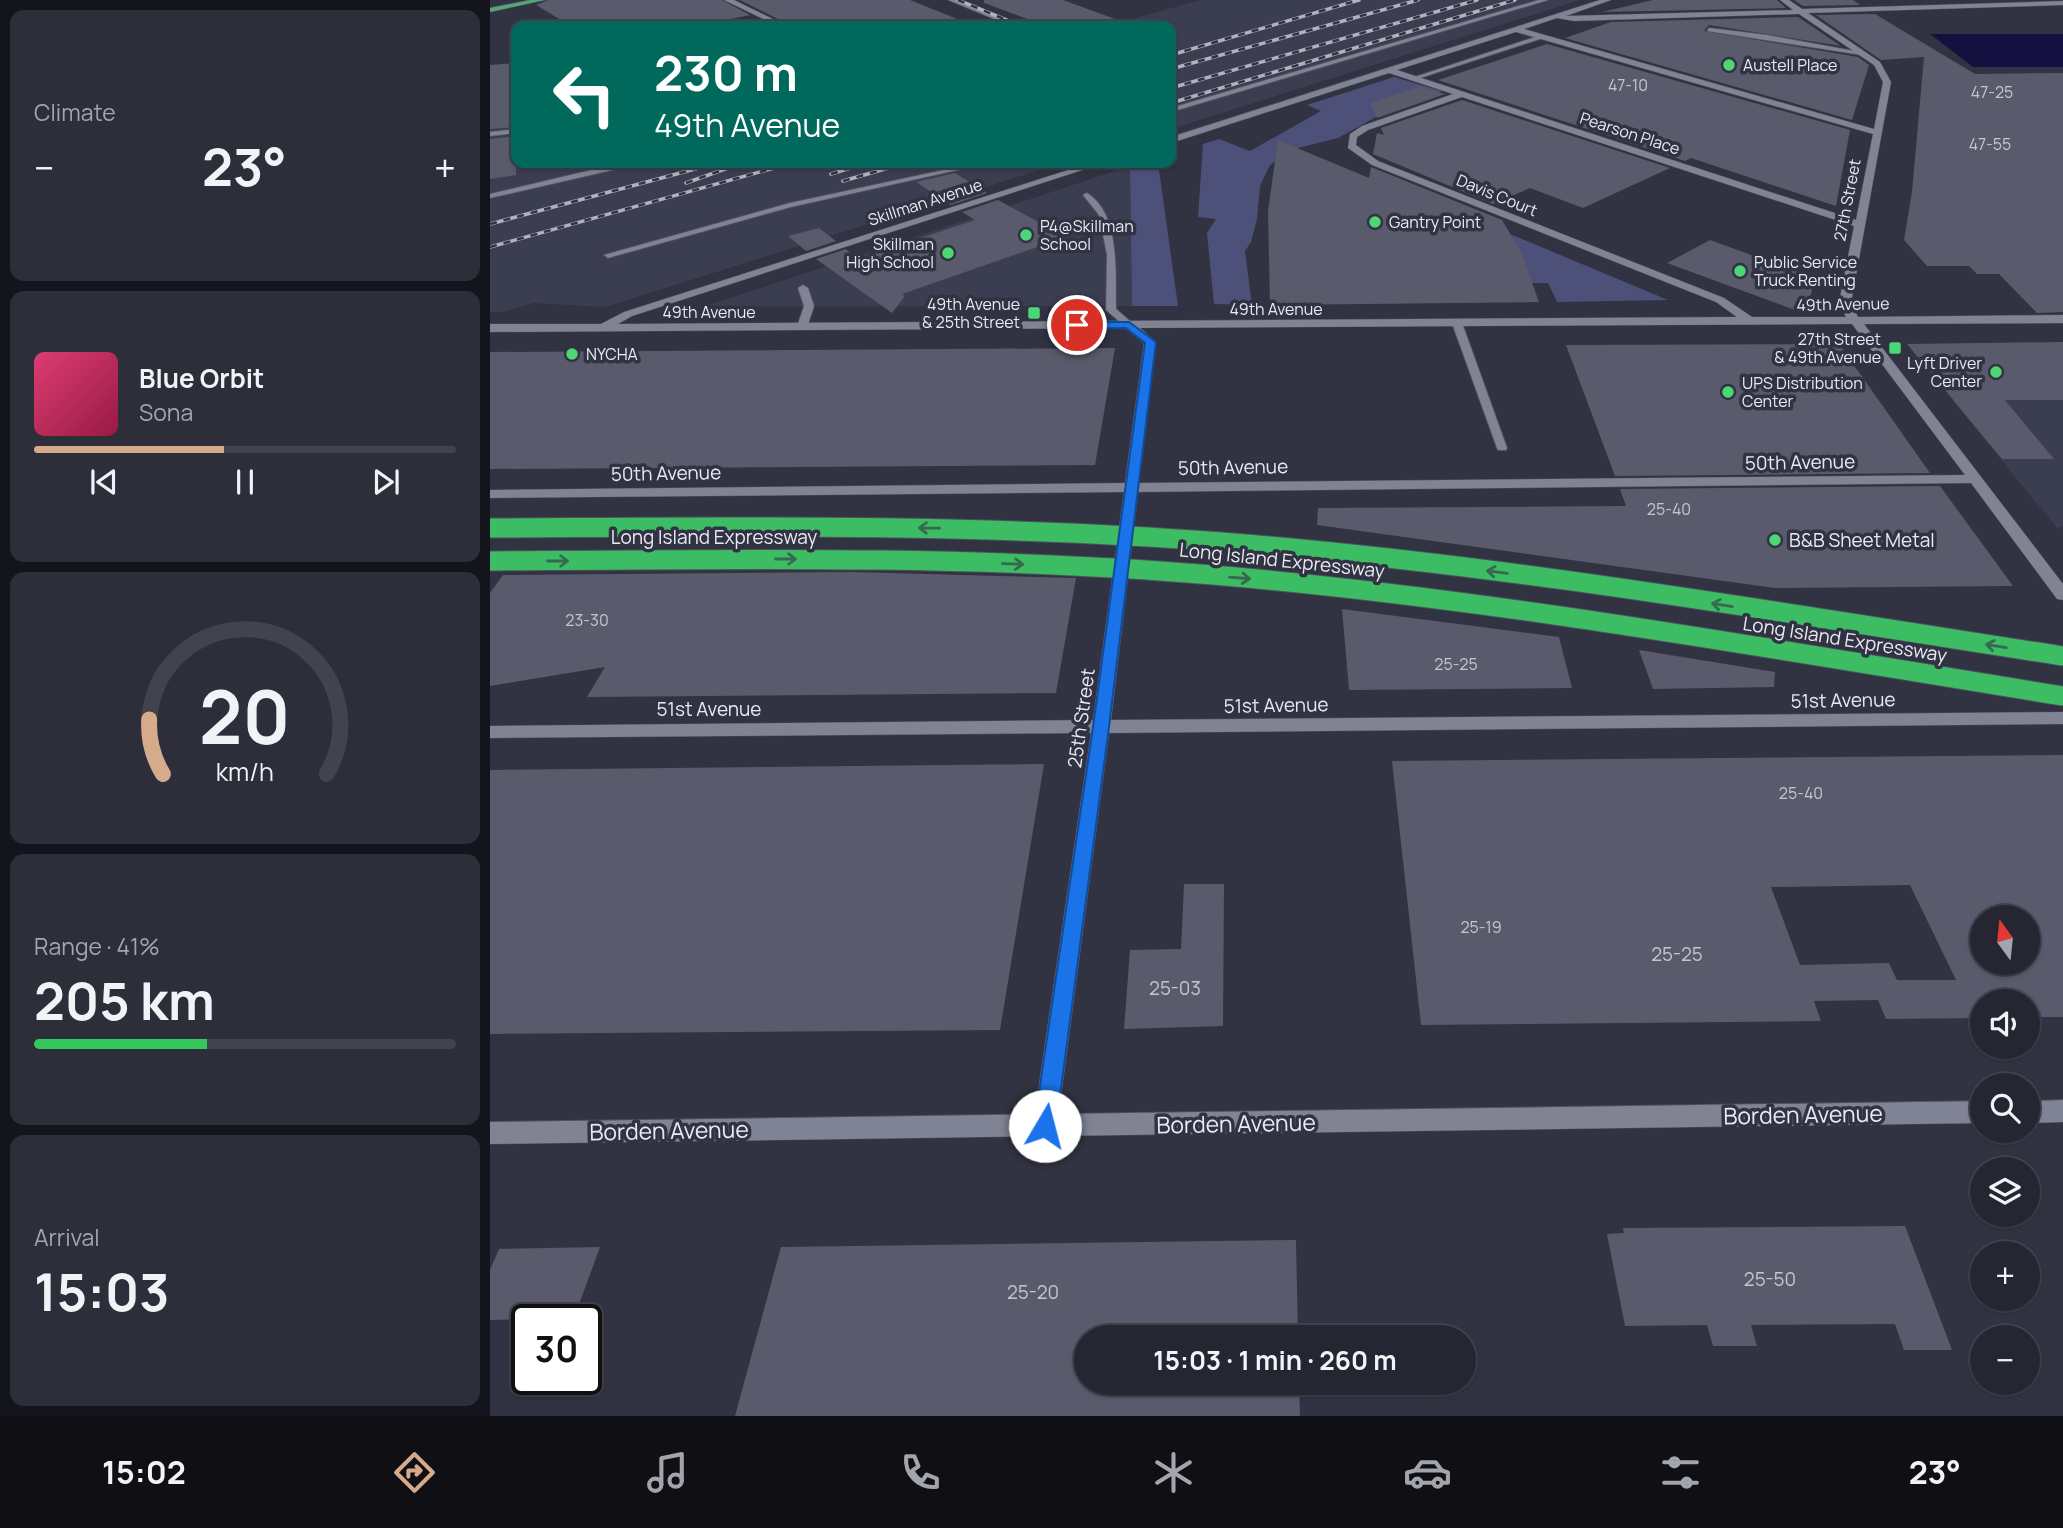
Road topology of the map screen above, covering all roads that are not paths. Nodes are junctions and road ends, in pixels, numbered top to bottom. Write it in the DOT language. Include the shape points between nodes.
graph roads {
  1 [pos="541,0"];
  2 [pos="727,0"];
  3 [pos="952,0"];
  4 [pos="1545,0"];
  5 [pos="1607,0"];
  6 [pos="1784,0"];
  7 [pos="1954,0"];
  8 [pos="2063,3"];
  9 [pos="1965,6"];
  10 [pos="490,9"];
  11 [pos="1802,12"];
  12 [pos="1555,16"];
  13 [pos="772,21"];
  14 [pos="1004,21"];
  15 [pos="1515,29"];
  16 [pos="1709,30"];
  17 [pos="1541,37"];
  18 [pos="1862,53"];
  19 [pos="1389,70"];
  20 [pos="1415,78"];
  21 [pos="1461,93"];
  22 [pos="1176,109"];
  23 [pos="511,132"];
  24 [pos="1878,133"];
  25 [pos="490,134"];
  26 [pos="1176,138"];
  27 [pos="617,168"];
  28 [pos="962,168"];
  29 [pos="1083,168"];
  30 [pos="490,195"];
  31 [pos="1087,195"];
  32 [pos="1861,225"];
  33 [pos="608,255"];
  34 [pos="803,288"];
  35 [pos="2063,319"];
  36 [pos="1854,320"];
  37 [pos="1750,321"];
  38 [pos="1457,323"];
  39 [pos="1129,325"];
  40 [pos="602,327"];
  41 [pos="802,327"];
  42 [pos="490,328"];
  43 [pos="1502,448"];
  44 [pos="1976,479"];
  45 [pos="1132,488"];
  46 [pos="490,494"];
  47 [pos="490,528"];
  48 [pos="490,561"];
  49 [pos="2063,595"];
  50 [pos="2063,656"];
  51 [pos="2063,696"];
  52 [pos="2063,718"];
  53 [pos="1101,727"];
  54 [pos="490,732"];
  55 [pos="2063,1111"];
  56 [pos="1970,1112"];
  57 [pos="2040,1112"];
  58 [pos="1045,1126"];
  59 [pos="490,1133"];
  1 -- 10 [label="main road"];
  2 -- 13 [label="street"];
  3 -- 14 [label="street"];
  4 -- 22 [label="lane"];
  5 -- 12 [label="street"];
  6 -- 11 [label="street, 27th Street"];
  7 -- 9 [label="street"];
  8 -- 9 [label="street"];
  9 -- 11 [label="street"];
  11 -- 12 [label="street"];
  11 -- 18 [label="street, 27th Street"];
  12 -- 15 [label="street"];
  15 -- 17 [label="street"];
  15 -- 19 [label="street"];
  16 -- 18 [label="lane"];
  17 -- 20 [label="lane"];
  17 -- 24 [label="street"];
  18 -- 24 [label="street, 27th Street" via="1880,68 1887,82"];
  19 -- 20 [label="street, Pearson Place"];
  19 -- 26 [label="street"];
  20 -- 21 [label="street, Pearson Place"];
  21 -- 32 [label="street, Pearson Place"];
  21 -- 37 [label="street, Davis Court" via="1371,125 1353,136 1351,146 1375,163 1720,300"];
  23 -- 25 [label="lane"];
  24 -- 32 [label="street, 27th Street"];
  27 -- 30 [label="lane"];
  28 -- 33 [label="lane" via="790,205"];
  29 -- 40 [label="street, Skillman Avenue" via="628,314"];
  31 -- 39 [label="lane" via="1103,215 1111,255 1111,310"];
  32 -- 36 [label="street, 27th Street" via="1845,303"];
  34 -- 41 [label="lane" via="808,306"];
  35 -- 36 [label="street, 49th Avenue"];
  36 -- 37 [label="street, 49th Avenue"];
  36 -- 44 [label="street, 27th Street"];
  37 -- 38 [label="street, 49th Avenue"];
  38 -- 39 [label="street, 49th Avenue"];
  38 -- 43 [label="lane"];
  39 -- 41 [label="street, 49th Avenue"];
  39 -- 45 [label="street, 25th Street" via="1150,342"];
  40 -- 41 [label="street, 49th Avenue"];
  40 -- 42 [label="street, 49th Avenue"];
  44 -- 45 [label="street, 50th Avenue"];
  44 -- 49 [label="street, 27th Street"];
  45 -- 46 [label="street, 50th Avenue"];
  45 -- 53 [label="street, 25th Street"];
  50 -- 47 [label="highway, Long Island Expressway, one-way, bridge" via="1496,571 1222,542 972,528"];
  48 -- 51 [label="highway, Long Island Expressway, one-way, bridge" via="903,560 1212,575 1499,608"];
  52 -- 53 [label="street, 51st Avenue"];
  53 -- 54 [label="street, 51st Avenue"];
  53 -- 58 [label="street, 25th Street"];
  55 -- 57 [label="street"];
  56 -- 58 [label="street, Borden Avenue"];
  58 -- 59 [label="street, Borden Avenue"];
}
